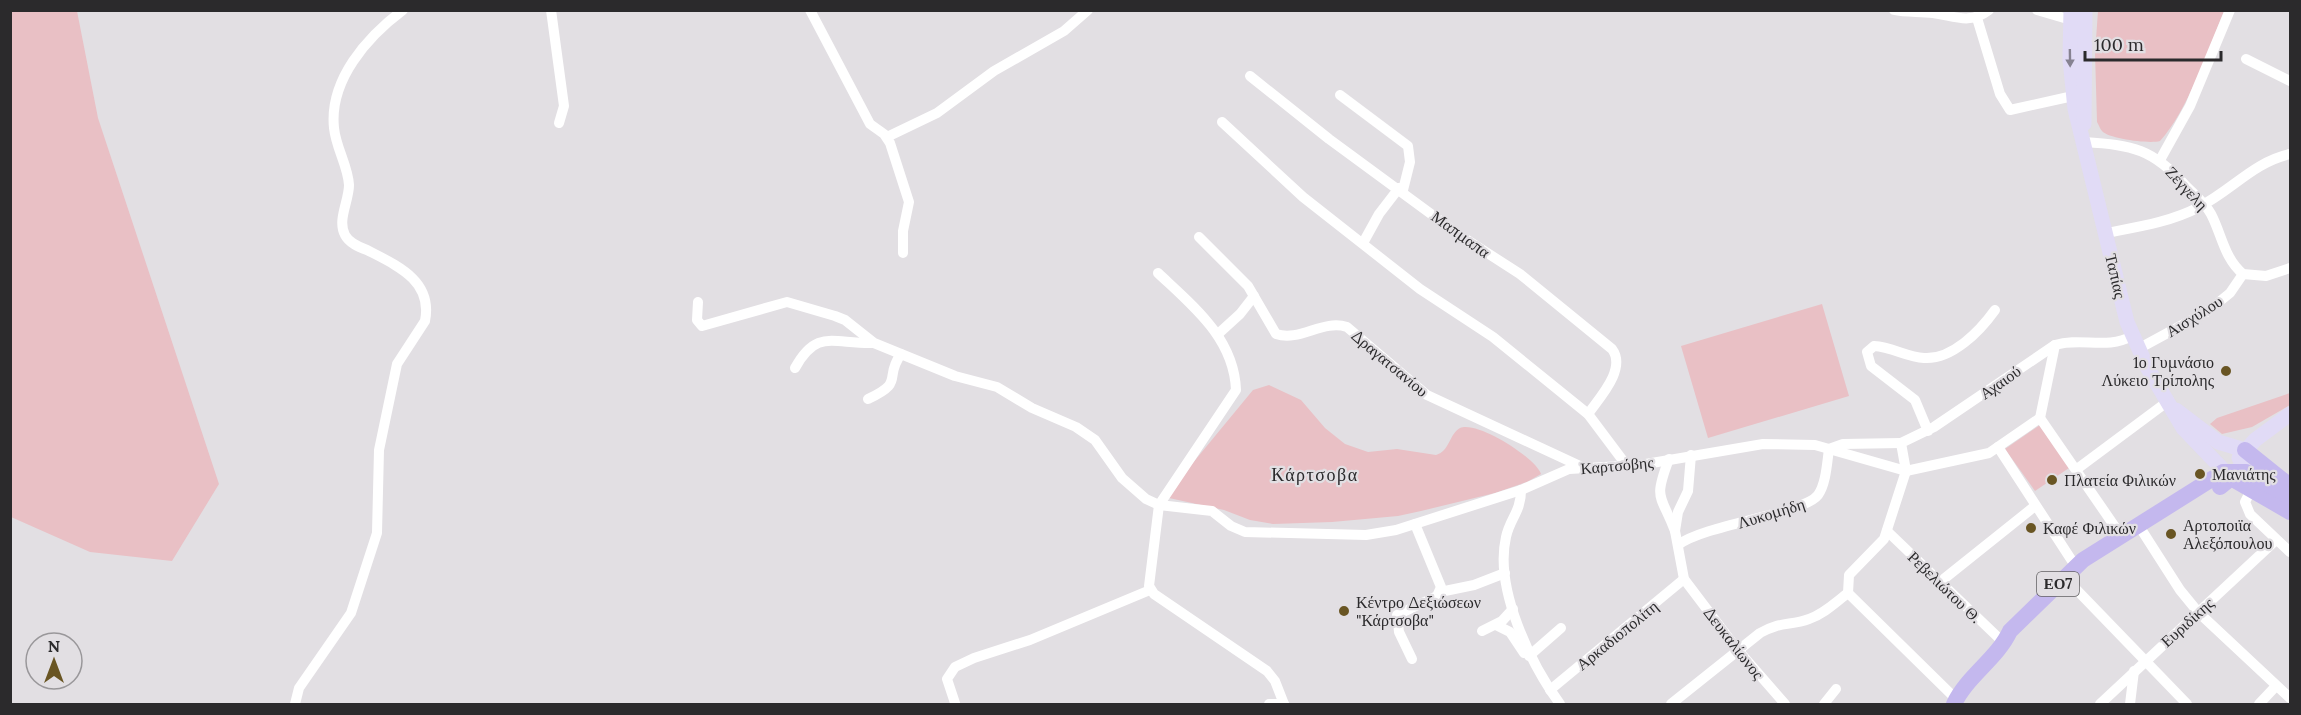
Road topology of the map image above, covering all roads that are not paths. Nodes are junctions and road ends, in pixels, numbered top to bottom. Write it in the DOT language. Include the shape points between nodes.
graph roads {
  1 [pos="403,10"];
  2 [pos="551,10"];
  3 [pos="810,10"];
  4 [pos="1088,10"];
  5 [pos="1894,10"];
  6 [pos="1989,10"];
  7 [pos="2037,10"];
  8 [pos="2085,10"];
  9 [pos="2230,10"];
  10 [pos="2071,15"];
  11 [pos="1977,18"];
  12 [pos="2246,58"];
  13 [pos="1250,76"];
  14 [pos="2290,81"];
  15 [pos="1340,95"];
  16 [pos="2073,96"];
  17 [pos="1222,122"];
  18 [pos="559,123"];
  19 [pos="887,137"];
  20 [pos="2084,142"];
  21 [pos="2290,154"];
  22 [pos="2160,160"];
  23 [pos="1401,189"];
  24 [pos="2205,204"];
  25 [pos="2106,233"];
  26 [pos="1199,237"];
  27 [pos="1363,243"];
  28 [pos="903,253"];
  29 [pos="2290,268"];
  30 [pos="1158,273"];
  31 [pos="2243,274"];
  32 [pos="1254,296"];
  33 [pos="698,302"];
  34 [pos="1995,310"];
  35 [pos="1218,334"];
  36 [pos="874,343"];
  37 [pos="2135,343"];
  38 [pos="2055,345"];
  39 [pos="901,354"];
  40 [pos="795,368"];
  41 [pos="868,399"];
  42 [pos="2167,402"];
  43 [pos="1588,414"];
  44 [pos="2290,414"];
  45 [pos="2040,418"];
  46 [pos="1928,430"];
  47 [pos="1901,443"];
  48 [pos="1998,447"];
  49 [pos="1829,450"];
  50 [pos="2245,450"];
  51 [pos="1691,455"];
  52 [pos="1669,459"];
  53 [pos="1581,466"];
  54 [pos="1627,466"];
  55 [pos="2077,469"];
  56 [pos="1906,471"];
  57 [pos="2231,474"];
  58 [pos="2290,486"];
  59 [pos="1521,490"];
  60 [pos="2251,490"];
  61 [pos="2290,496"];
  62 [pos="1159,505"];
  63 [pos="2035,506"];
  64 [pos="2290,512"];
  65 [pos="1415,524"];
  66 [pos="1675,531"];
  67 [pos="1887,531"];
  68 [pos="2142,531"];
  69 [pos="2122,537"];
  70 [pos="2276,540"];
  71 [pos="1678,544"];
  72 [pos="2290,552"];
  73 [pos="2076,567"];
  74 [pos="1505,573"];
  75 [pos="1684,579"];
  76 [pos="1940,582"];
  77 [pos="2071,584"];
  78 [pos="1150,590"];
  79 [pos="1440,591"];
  80 [pos="1848,592"];
  81 [pos="1513,609"];
  82 [pos="2198,612"];
  83 [pos="1496,625"];
  84 [pos="1561,628"];
  85 [pos="1482,632"];
  86 [pos="2004,643"];
  87 [pos="1737,650"];
  88 [pos="1529,656"];
  89 [pos="1412,659"];
  90 [pos="2145,660"];
  91 [pos="2134,671"];
  92 [pos="2276,686"];
  93 [pos="1836,689"];
  94 [pos="1550,690"];
  95 [pos="2290,698"];
  96 [pos="1677,702"];
  97 [pos="1955,702"];
  98 [pos="955,703"];
  99 [pos="295,705"];
  100 [pos="1269,705"];
  101 [pos="1284,705"];
  102 [pos="1560,705"];
  103 [pos="1785,705"];
  104 [pos="1824,705"];
  105 [pos="2100,705"];
  106 [pos="2130,705"];
  107 [pos="2187,705"];
  108 [pos="2259,705"];
  1 -- 99 [label="street" via="369,38 353,62 336,99 334,128 349,182 344,234 418,284 425,293 427,312 395,374 379,450 376,533 355,602 299,688"];
  2 -- 18 [label="street" via="564,106"];
  3 -- 19 [label="street" via="870,123"];
  4 -- 19 [label="street" via="1064,31 994,71 937,113"];
  5 -- 11 [label="street" via="1932,12 1961,20"];
  6 -- 11 [label="street"];
  7 -- 10 [label="street"];
  8 -- 20 [label="street"];
  9 -- 22 [label="street" via="2190,106"];
  10 -- 16 [label="street, one-way"];
  11 -- 16 [label="street" via="2000,94 2010,111"];
  12 -- 14 [label="street"];
  13 -- 23 [label="street, Μαπμαπα" via="1329,139"];
  15 -- 23 [label="street" via="1408,146 1409,170"];
  16 -- 20 [label="street"];
  17 -- 27 [label="street" via="1303,197"];
  19 -- 28 [label="street" via="909,202"];
  20 -- 22 [label="street, Ζέγγελη" via="2127,147"];
  20 -- 25 [label="street, Ταπίας"];
  21 -- 24 [label="street" via="2258,166"];
  22 -- 24 [label="street, Ζέγγελη"];
  23 -- 27 [label="street" via="1379,214"];
  23 -- 43 [label="street, Μαπμαπα" via="1461,236 1520,274 1612,349 1617,357 1615,371"];
  24 -- 25 [label="street" via="2173,218"];
  24 -- 31 [label="street, Ζέγγελη" via="2230,260"];
  25 -- 37 [label="street, Ταπίας"];
  26 -- 32 [label="street, Δραγατσανίου" via="1234,269"];
  27 -- 43 [label="street" via="1420,289 1493,337"];
  29 -- 31 [label="street" via="2266,276"];
  30 -- 35 [label="street"];
  31 -- 37 [label="street, Αισχύλου" via="2217,304"];
  32 -- 35 [label="street"];
  32 -- 53 [label="street, Δραγατσανίου" via="1276,333 1289,335 1331,324 1347,327 1427,395"];
  33 -- 36 [label="street" via="697,321 702,326 792,302 845,320"];
  34 -- 46 [label="street" via="1985,325 1939,357 1923,358 1882,346 1867,352 1871,366 1915,400"];
  35 -- 62 [label="street" via="1232,362 1234,396"];
  36 -- 39 [label="street"];
  36 -- 40 [label="street" via="817,342 806,349"];
  37 -- 38 [label="street, Αχαιού" via="2066,341"];
  37 -- 42 [label="street, Ταπίας"];
  38 -- 45 [label="street"];
  38 -- 46 [label="street, Αχαιού"];
  39 -- 41 [label="street" via="893,366 890,387"];
  39 -- 62 [label="street" via="955,376 997,387 1076,427 1095,440 1130,486"];
  42 -- 50 [label="street, Ταπίας" via="2218,442"];
  42 -- 55 [label="street"];
  42 -- 57 [label="street, Ταπίας" via="2183,428"];
  43 -- 54 [label="street"];
  44 -- 50 [label="street"];
  45 -- 48 [label="street, Καρτσόβης"];
  45 -- 55 [label="street"];
  46 -- 47 [label="street, Αχαιού"];
  47 -- 49 [label="street" via="1843,444"];
  47 -- 56 [label="street"];
  48 -- 56 [label="street, Καρτσόβης" via="1989,453"];
  48 -- 63 [label="street"];
  49 -- 51 [label="street, Καρτσόβης" via="1811,445 1763,444"];
  49 -- 56 [label="street, Καρτσόβης"];
  49 -- 71 [label="street, Λυκομήδη" via="1821,490 1815,498"];
  50 -- 57 [label="street"];
  50 -- 58 [label="main road"];
  51 -- 52 [label="street, Καρτσόβης"];
  51 -- 66 [label="street" via="1688,491 1678,512"];
  52 -- 54 [label="street, Καρτσόβης"];
  52 -- 66 [label="street" via="1659,484 1659,497"];
  53 -- 54 [label="street, Καρτσόβης"];
  53 -- 59 [label="street, Καρτσόβης"];
  55 -- 69 [label="street"];
  56 -- 67 [label="street"];
  57 -- 60 [label="main road"];
  57 -- 61 [label="main road" via="2253,475"];
  57 -- 68 [label="main road, ΕΟ7"];
  59 -- 65 [label="street, Καρτσόβης"];
  59 -- 74 [label="street" via="1519,510 1506,538"];
  60 -- 64 [label="main road"];
  60 -- 70 [label="street" via="2247,508"];
  62 -- 65 [label="street, Καρτσόβης" via="1212,510 1231,526 1255,533 1366,535"];
  62 -- 78 [label="street"];
  63 -- 73 [label="street"];
  63 -- 76 [label="street"];
  65 -- 79 [label="street" via="1440,579"];
  66 -- 71 [label="street"];
  67 -- 76 [label="street, Ρεβελιώτου Θ."];
  67 -- 80 [label="street" via="1849,575"];
  68 -- 69 [label="main road, ΕΟ7"];
  68 -- 77 [label="main road, ΕΟ7"];
  68 -- 82 [label="street"];
  69 -- 73 [label="main road, ΕΟ7"];
  70 -- 72 [label="street"];
  70 -- 82 [label="street, Ευριδίκης"];
  71 -- 75 [label="street"];
  73 -- 86 [label="main road, ΕΟ7" via="2010,631"];
  74 -- 79 [label="street" via="1474,585"];
  74 -- 81 [label="street"];
  75 -- 87 [label="street, Δευκαλίωνος"];
  75 -- 94 [label="street, Αρκαδιοπολίτη"];
  76 -- 86 [label="street, Ρεβελιώτου Θ."];
  77 -- 86 [label="main road, ΕΟ7" via="2017,638"];
  77 -- 90 [label="street"];
  78 -- 98 [label="street" via="955,667 947,679"];
  78 -- 101 [label="street" via="1267,670"];
  79 -- 89 [label="street" via="1397,615 1399,632"];
  80 -- 87 [label="street" via="1818,615 1776,624"];
  80 -- 97 [label="street"];
  81 -- 83 [label="street"];
  81 -- 88 [label="street"];
  82 -- 90 [label="street, Ευριδίκης"];
  82 -- 92 [label="street"];
  83 -- 85 [label="street"];
  83 -- 88 [label="street" via="1510,632 1522,652"];
  84 -- 88 [label="street"];
  86 -- 97 [label="main road, ΕΟ7"];
  87 -- 96 [label="street"];
  87 -- 103 [label="street, Δευκαλίωνος"];
  88 -- 94 [label="street"];
  90 -- 91 [label="street, Ευριδίκης"];
  90 -- 107 [label="street"];
  91 -- 105 [label="street, Ευριδίκης"];
  91 -- 106 [label="street"];
  92 -- 95 [label="street"];
  92 -- 108 [label="street"];
  93 -- 104 [label="street"];
  94 -- 102 [label="street"];
  100 -- 101 [label="street"];
}
